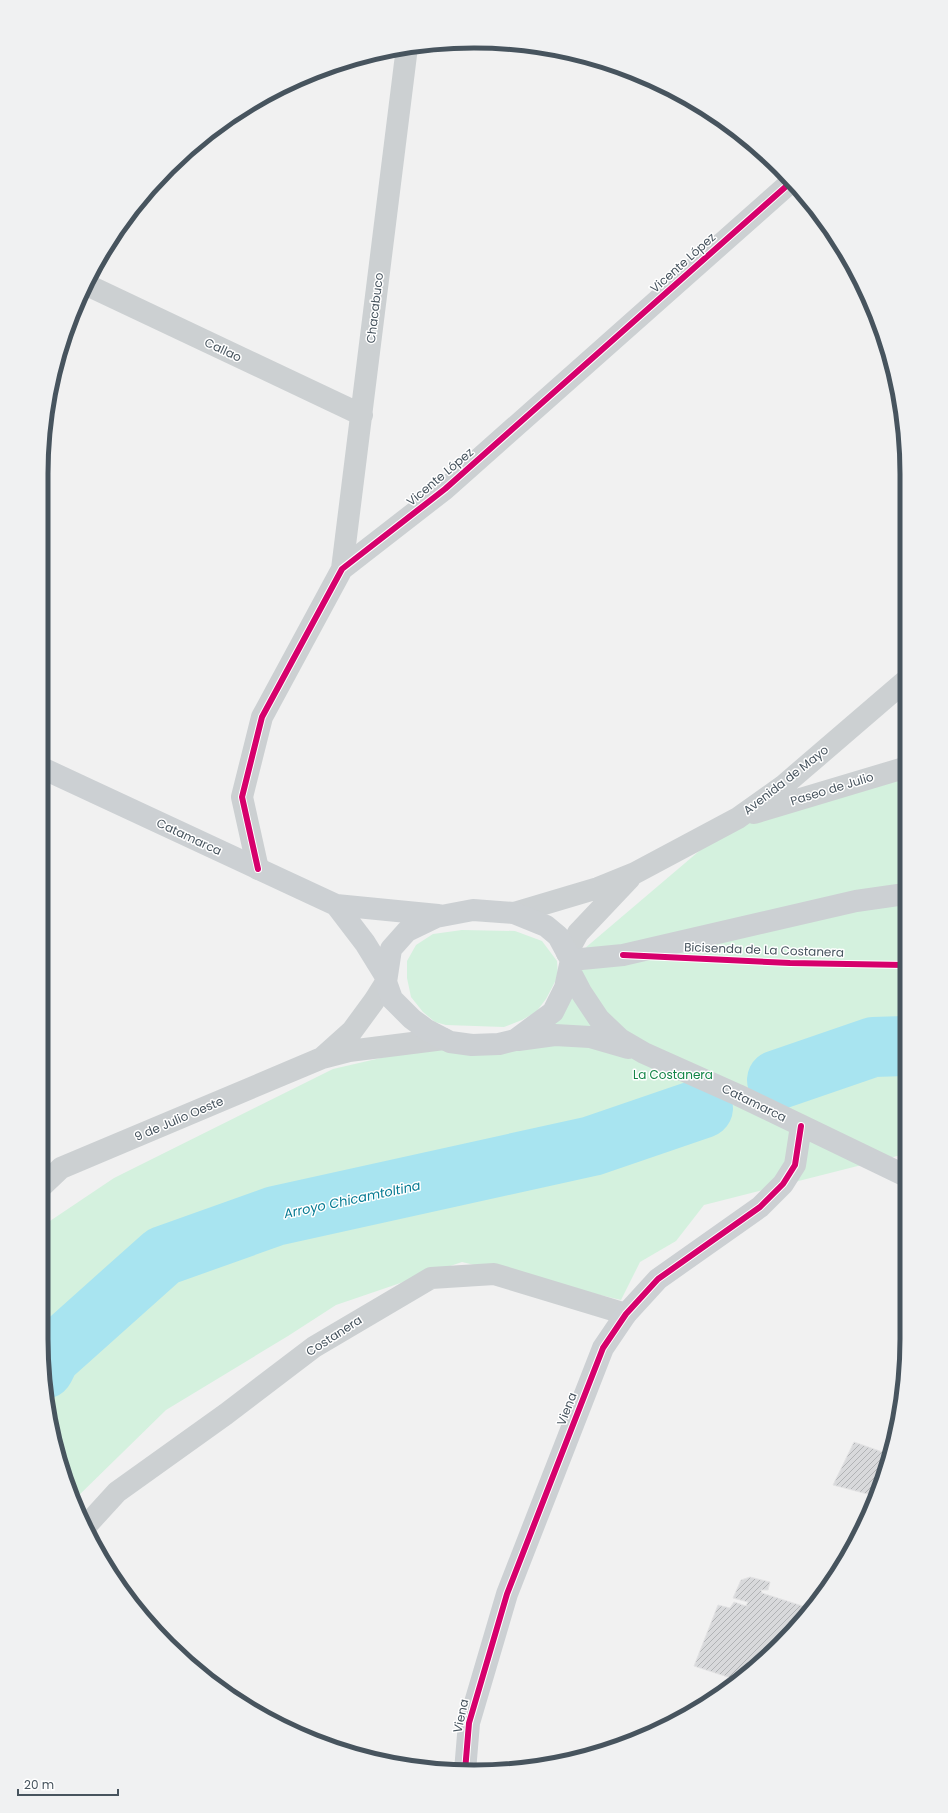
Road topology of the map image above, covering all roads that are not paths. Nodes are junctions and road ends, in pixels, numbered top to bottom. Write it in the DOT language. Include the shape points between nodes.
graph roads {
  1 [pos="406,54"];
  2 [pos="787,186"];
  3 [pos="91,287"];
  4 [pos="362,415"];
  5 [pos="342,569"];
  6 [pos="900,685"];
  7 [pos="900,769"];
  8 [pos="48,771"];
  9 [pos="738,818"];
  10 [pos="258,869"];
  11 [pos="635,873"];
  12 [pos="900,895"];
  13 [pos="336,905"];
  14 [pos="514,913"];
  15 [pos="443,916"];
  16 [pos="569,961"];
  17 [pos="386,979"];
  18 [pos="444,1039"];
  19 [pos="515,1040"];
  20 [pos="644,1053"];
  21 [pos="322,1058"];
  22 [pos="801,1126"];
  23 [pos="900,1173"];
  24 [pos="48,1180"];
  25 [pos="626,1314"];
  26 [pos="90,1522"];
  27 [pos="466,1765"];
  1 -- 4 [label="street, Chacabuco"];
  2 -- 5 [label="street, Vicente López" via="445,489"];
  3 -- 4 [label="street, Callao"];
  4 -- 5 [label="street, Chacabuco"];
  5 -- 10 [label="street, Vicente López" via="262,717 242,797"];
  6 -- 9 [label="street, Avenida de Mayo" via="783,786"];
  7 -- 9 [label="street, Paseo de Julio"];
  8 -- 10 [label="street, Catamarca"];
  9 -- 11 [label="street, Avenida de Mayo"];
  10 -- 13 [label="street, Catamarca"];
  11 -- 14 [label="street, Avenida de Mayo" via="598,888"];
  11 -- 16 [label="street, Avenida de Mayo" via="578,933"];
  12 -- 16 [label="street" via="856,901 623,955"];
  13 -- 15 [label="street, Catamarca"];
  13 -- 17 [label="street, Catamarca" via="365,943"];
  14 -- 15 [label="street, Catamarca" via="473,910"];
  14 -- 16 [label="street, Catamarca" via="546,926 558,936"];
  15 -- 17 [label="street" via="407,931 391,949"];
  16 -- 19 [label="street" via="565,988 553,1012"];
  16 -- 20 [label="street, Catamarca" via="581,992 600,1019 620,1039"];
  17 -- 18 [label="street, Catamarca" via="392,999 426,1030"];
  17 -- 21 [label="street, 9 de Julio Oeste" via="352,1031"];
  18 -- 19 [label="street, Catamarca" via="472,1044 499,1044"];
  18 -- 21 [label="street, 9 de Julio Oeste" via="349,1051"];
  19 -- 20 [label="street, Catamarca" via="555,1035 590,1037"];
  20 -- 22 [label="street, Catamarca"];
  21 -- 24 [label="street, 9 de Julio Oeste" via="61,1168"];
  22 -- 23 [label="street, Catamarca"];
  22 -- 25 [label="street, Viena" via="795,1165 783,1184 760,1207 658,1279"];
  25 -- 26 [label="street, Costanera" via="494,1274 431,1278 314,1347 117,1492"];
  25 -- 27 [label="street, Viena" via="603,1348 507,1594 469,1723"];
}
